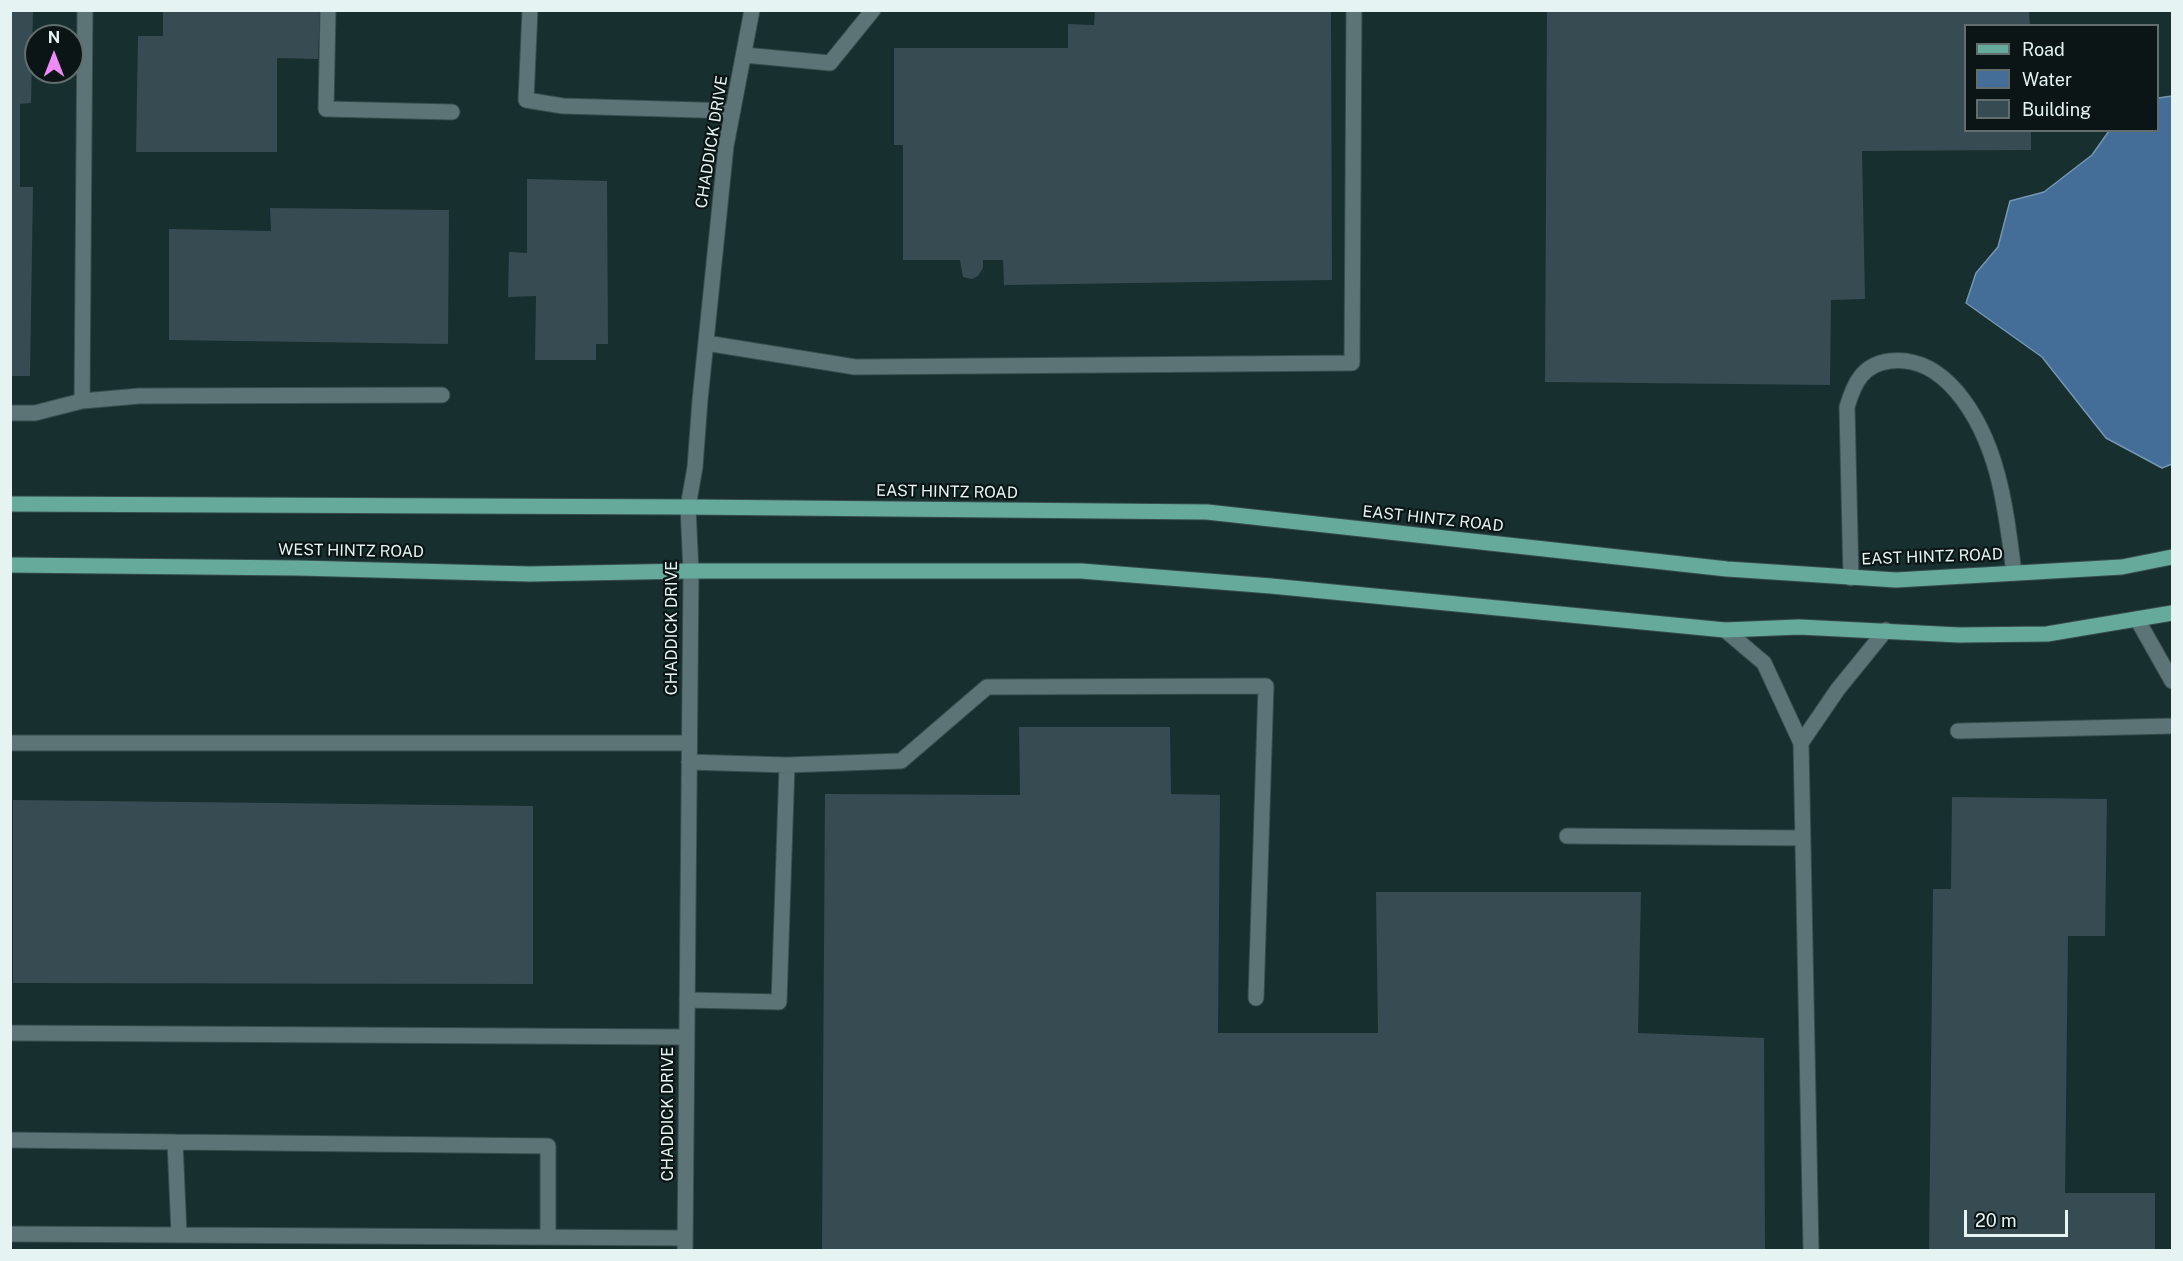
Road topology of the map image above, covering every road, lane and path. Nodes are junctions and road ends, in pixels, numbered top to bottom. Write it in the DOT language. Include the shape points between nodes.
graph roads {
  1 [pos="85,10"];
  2 [pos="328,10"];
  3 [pos="530,10"];
  4 [pos="752,10"];
  5 [pos="873,10"];
  6 [pos="1354,10"];
  7 [pos="744,55"];
  8 [pos="733,111"];
  9 [pos="452,112"];
  10 [pos="706,343"];
  11 [pos="442,395"];
  12 [pos="82,401"];
  13 [pos="10,413"];
  14 [pos="10,504"];
  15 [pos="688,507"];
  16 [pos="2172,557"];
  17 [pos="10,565"];
  18 [pos="692,571"];
  19 [pos="2014,573"];
  20 [pos="1851,578"];
  21 [pos="2172,613"];
  22 [pos="2137,619"];
  23 [pos="1725,630"];
  24 [pos="1886,630"];
  25 [pos="2172,681"];
  26 [pos="2172,726"];
  27 [pos="1958,731"];
  28 [pos="10,743"];
  29 [pos="689,743"];
  30 [pos="1801,743"];
  31 [pos="689,762"];
  32 [pos="787,765"];
  33 [pos="1567,836"];
  34 [pos="1802,838"];
  35 [pos="1256,998"];
  36 [pos="687,1000"];
  37 [pos="10,1034"];
  38 [pos="687,1037"];
  39 [pos="10,1140"];
  40 [pos="175,1142"];
  41 [pos="10,1234"];
  42 [pos="179,1234"];
  43 [pos="555,1241"];
  44 [pos="685,1244"];
  45 [pos="1811,1251"];
  1 -- 12 [label="street"];
  2 -- 9 [label="street" via="326,109"];
  3 -- 8 [label="street" via="526,100 563,106"];
  4 -- 7 [label="street, CHADDICK DRIVE"];
  5 -- 7 [label="street" via="830,63"];
  6 -- 10 [label="street" via="1352,363 855,367"];
  7 -- 8 [label="street, CHADDICK DRIVE"];
  8 -- 10 [label="street, CHADDICK DRIVE"];
  10 -- 15 [label="street, CHADDICK DRIVE"];
  11 -- 12 [label="street" via="139,396"];
  12 -- 13 [label="street" via="35,413"];
  14 -- 15 [label="main road"];
  15 -- 18 [label="street, CHADDICK DRIVE"];
  15 -- 20 [label="main road, EAST HINTZ ROAD" via="1207,512"];
  16 -- 19 [label="main road, EAST HINTZ ROAD" via="2122,567"];
  17 -- 18 [label="main road, WEST HINTZ ROAD" via="530,574"];
  18 -- 23 [label="main road" via="1081,571"];
  18 -- 29 [label="street, CHADDICK DRIVE"];
  19 -- 20 [label="main road, EAST HINTZ ROAD" via="1896,580"];
  19 -- 20 [label="street" via="1996,469 1978,422 1944,376 1921,364 1901,360 1877,363 1861,376 1847,407"];
  21 -- 22 [label="main road"];
  22 -- 24 [label="main road" via="2047,634 1959,635"];
  22 -- 25 [label="street"];
  23 -- 24 [label="main road"];
  23 -- 30 [label="street" via="1764,663"];
  24 -- 30 [label="street"];
  26 -- 27 [label="street"];
  28 -- 29 [label="street"];
  29 -- 31 [label="street, CHADDICK DRIVE"];
  30 -- 34 [label="street"];
  31 -- 32 [label="street"];
  31 -- 36 [label="street, CHADDICK DRIVE"];
  32 -- 35 [label="street" via="901,761 987,687 1266,686"];
  32 -- 36 [label="street" via="779,1002"];
  33 -- 34 [label="street"];
  34 -- 45 [label="street"];
  36 -- 38 [label="street, CHADDICK DRIVE"];
  37 -- 38 [label="street"];
  38 -- 44 [label="street, CHADDICK DRIVE"];
  39 -- 40 [label="street"];
  40 -- 42 [label="street"];
  40 -- 43 [label="street" via="548,1146"];
  41 -- 42 [label="street"];
  42 -- 43 [label="street"];
  43 -- 44 [label="street"];
}
